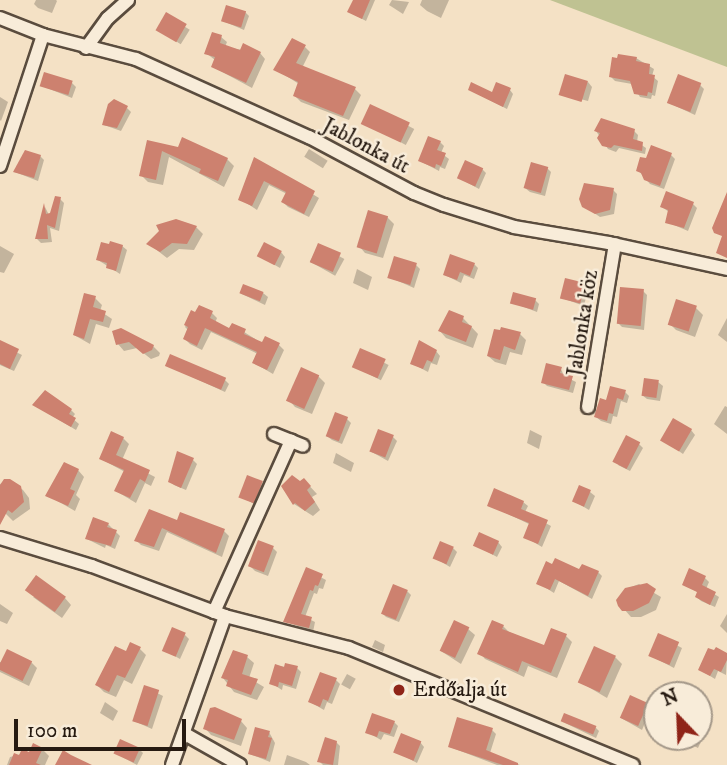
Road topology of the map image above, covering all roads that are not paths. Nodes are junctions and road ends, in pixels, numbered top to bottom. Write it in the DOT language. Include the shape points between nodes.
graph roads {
  1 [pos="128,0"];
  2 [pos="0,18"];
  3 [pos="43,35"];
  4 [pos="86,48"];
  5 [pos="0,166"];
  6 [pos="615,244"];
  7 [pos="727,270"];
  8 [pos="588,407"];
  9 [pos="274,434"];
  10 [pos="0,538"];
  11 [pos="220,614"];
  12 [pos="185,734"];
  13 [pos="172,765"];
  14 [pos="240,765"];
  15 [pos="633,765"];
  1 -- 4 [label="street"];
  2 -- 3 [label="street, Jablonka út"];
  3 -- 4 [label="street, Jablonka út"];
  3 -- 5 [label="street"];
  4 -- 6 [label="street, Jablonka út" via="152,66 444,205 514,227"];
  6 -- 7 [label="street, Jablonka út"];
  6 -- 8 [label="street, Jablonka köz"];
  9 -- 11 [label="street" via="297,443"];
  10 -- 11 [label="street" via="92,566"];
  11 -- 12 [label="street"];
  11 -- 15 [label="street" via="330,642"];
  12 -- 13 [label="street"];
  12 -- 14 [label="street"];
}
